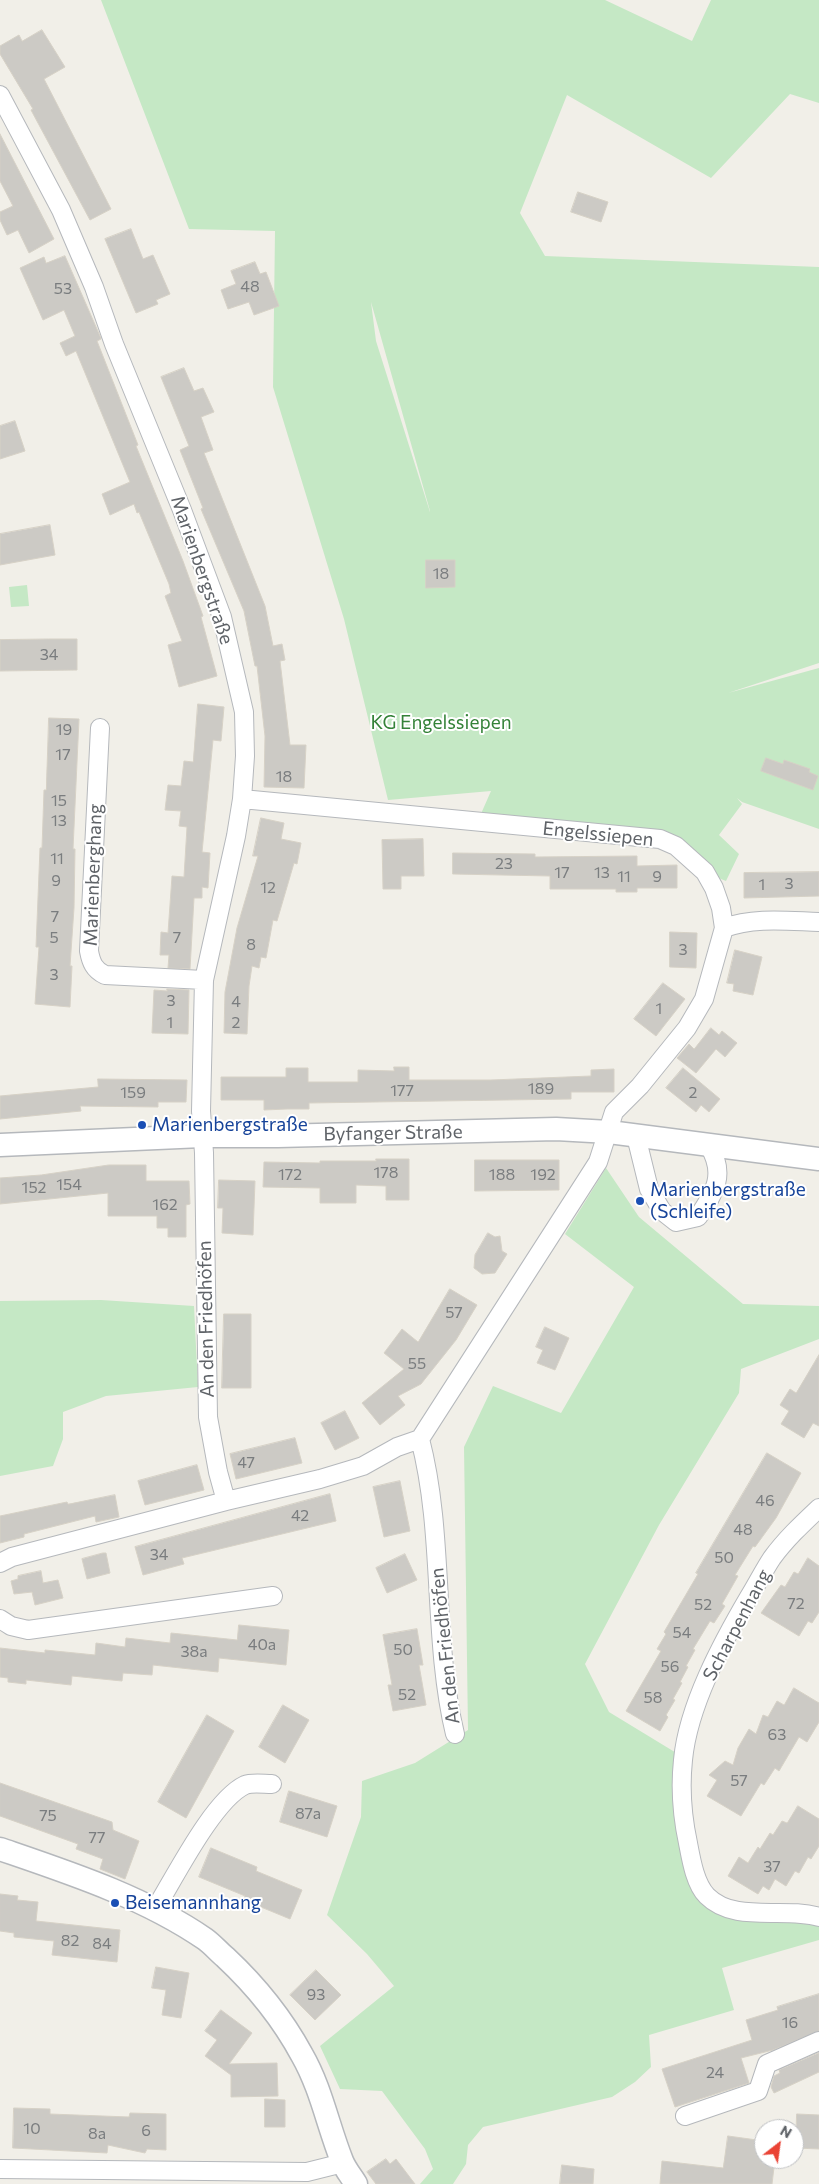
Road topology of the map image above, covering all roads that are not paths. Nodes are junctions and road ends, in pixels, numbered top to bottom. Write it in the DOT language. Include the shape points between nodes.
graph roads {
  1 [pos="0,96"];
  2 [pos="100,728"];
  3 [pos="242,799"];
  4 [pos="819,922"];
  5 [pos="724,928"];
  6 [pos="204,980"];
  7 [pos="609,1132"];
  8 [pos="202,1136"];
  9 [pos="636,1136"];
  10 [pos="0,1145"];
  11 [pos="709,1146"];
  12 [pos="819,1159"];
  13 [pos="420,1439"];
  14 [pos="226,1501"];
  15 [pos="819,1508"];
  16 [pos="0,1563"];
  17 [pos="273,1596"];
  18 [pos="0,1618"];
  19 [pos="455,1734"];
  20 [pos="272,1784"];
  21 [pos="0,1849"];
  22 [pos="154,1911"];
  23 [pos="819,1917"];
  24 [pos="819,2041"];
  25 [pos="685,2116"];
  26 [pos="343,2163"];
  27 [pos="0,2169"];
  28 [pos="356,2184"];
  1 -- 3 [label="street, Marienbergstraße" via="61,210 94,287 222,618 244,712"];
  2 -- 6 [label="street, Marienberghang" via="90,960 105,975"];
  3 -- 5 [label="street, Engelssiepen" via="660,839 676,846 705,872 721,908"];
  3 -- 6 [label="street, Marienbergstraße"];
  4 -- 5 [label="street" via="741,922"];
  5 -- 7 [label="street, Engelssiepen" via="697,1013 640,1086 614,1112"];
  6 -- 8 [label="street, Marienbergstraße"];
  7 -- 8 [label="street, Byfanger Straße" via="556,1130"];
  7 -- 9 [label="street, Byfanger Straße"];
  7 -- 13 [label="street" via="598,1162"];
  8 -- 10 [label="street, Byfanger Straße"];
  8 -- 14 [label="street, An den Friedhöfen" via="208,1417"];
  9 -- 11 [label="street, Byfanger Straße"];
  9 -- 11 [label="street" via="649,1189 662,1211 676,1222 698,1217 717,1184 716,1157"];
  11 -- 12 [label="street, Byfanger Straße"];
  13 -- 14 [label="street" via="397,1447 363,1466"];
  13 -- 19 [label="street, An den Friedhöfen" via="429,1478 444,1656"];
  14 -- 16 [label="street" via="12,1557"];
  15 -- 23 [label="street, Scharpenhang" via="772,1558 726,1636 693,1715 683,1759 682,1796 683,1821 697,1879 706,1895 735,1910 797,1912"];
  17 -- 18 [label="street" via="28,1630 11,1626"];
  20 -- 22 [label="street" via="246,1785 226,1798"];
  21 -- 22 [label="street" via="80,1878"];
  22 -- 26 [label="street" via="207,1940 245,1976 277,2014 319,2090"];
  24 -- 25 [label="street" via="767,2064 758,2091"];
  26 -- 27 [label="street" via="307,2172"];
  26 -- 28 [label="street"];
}
